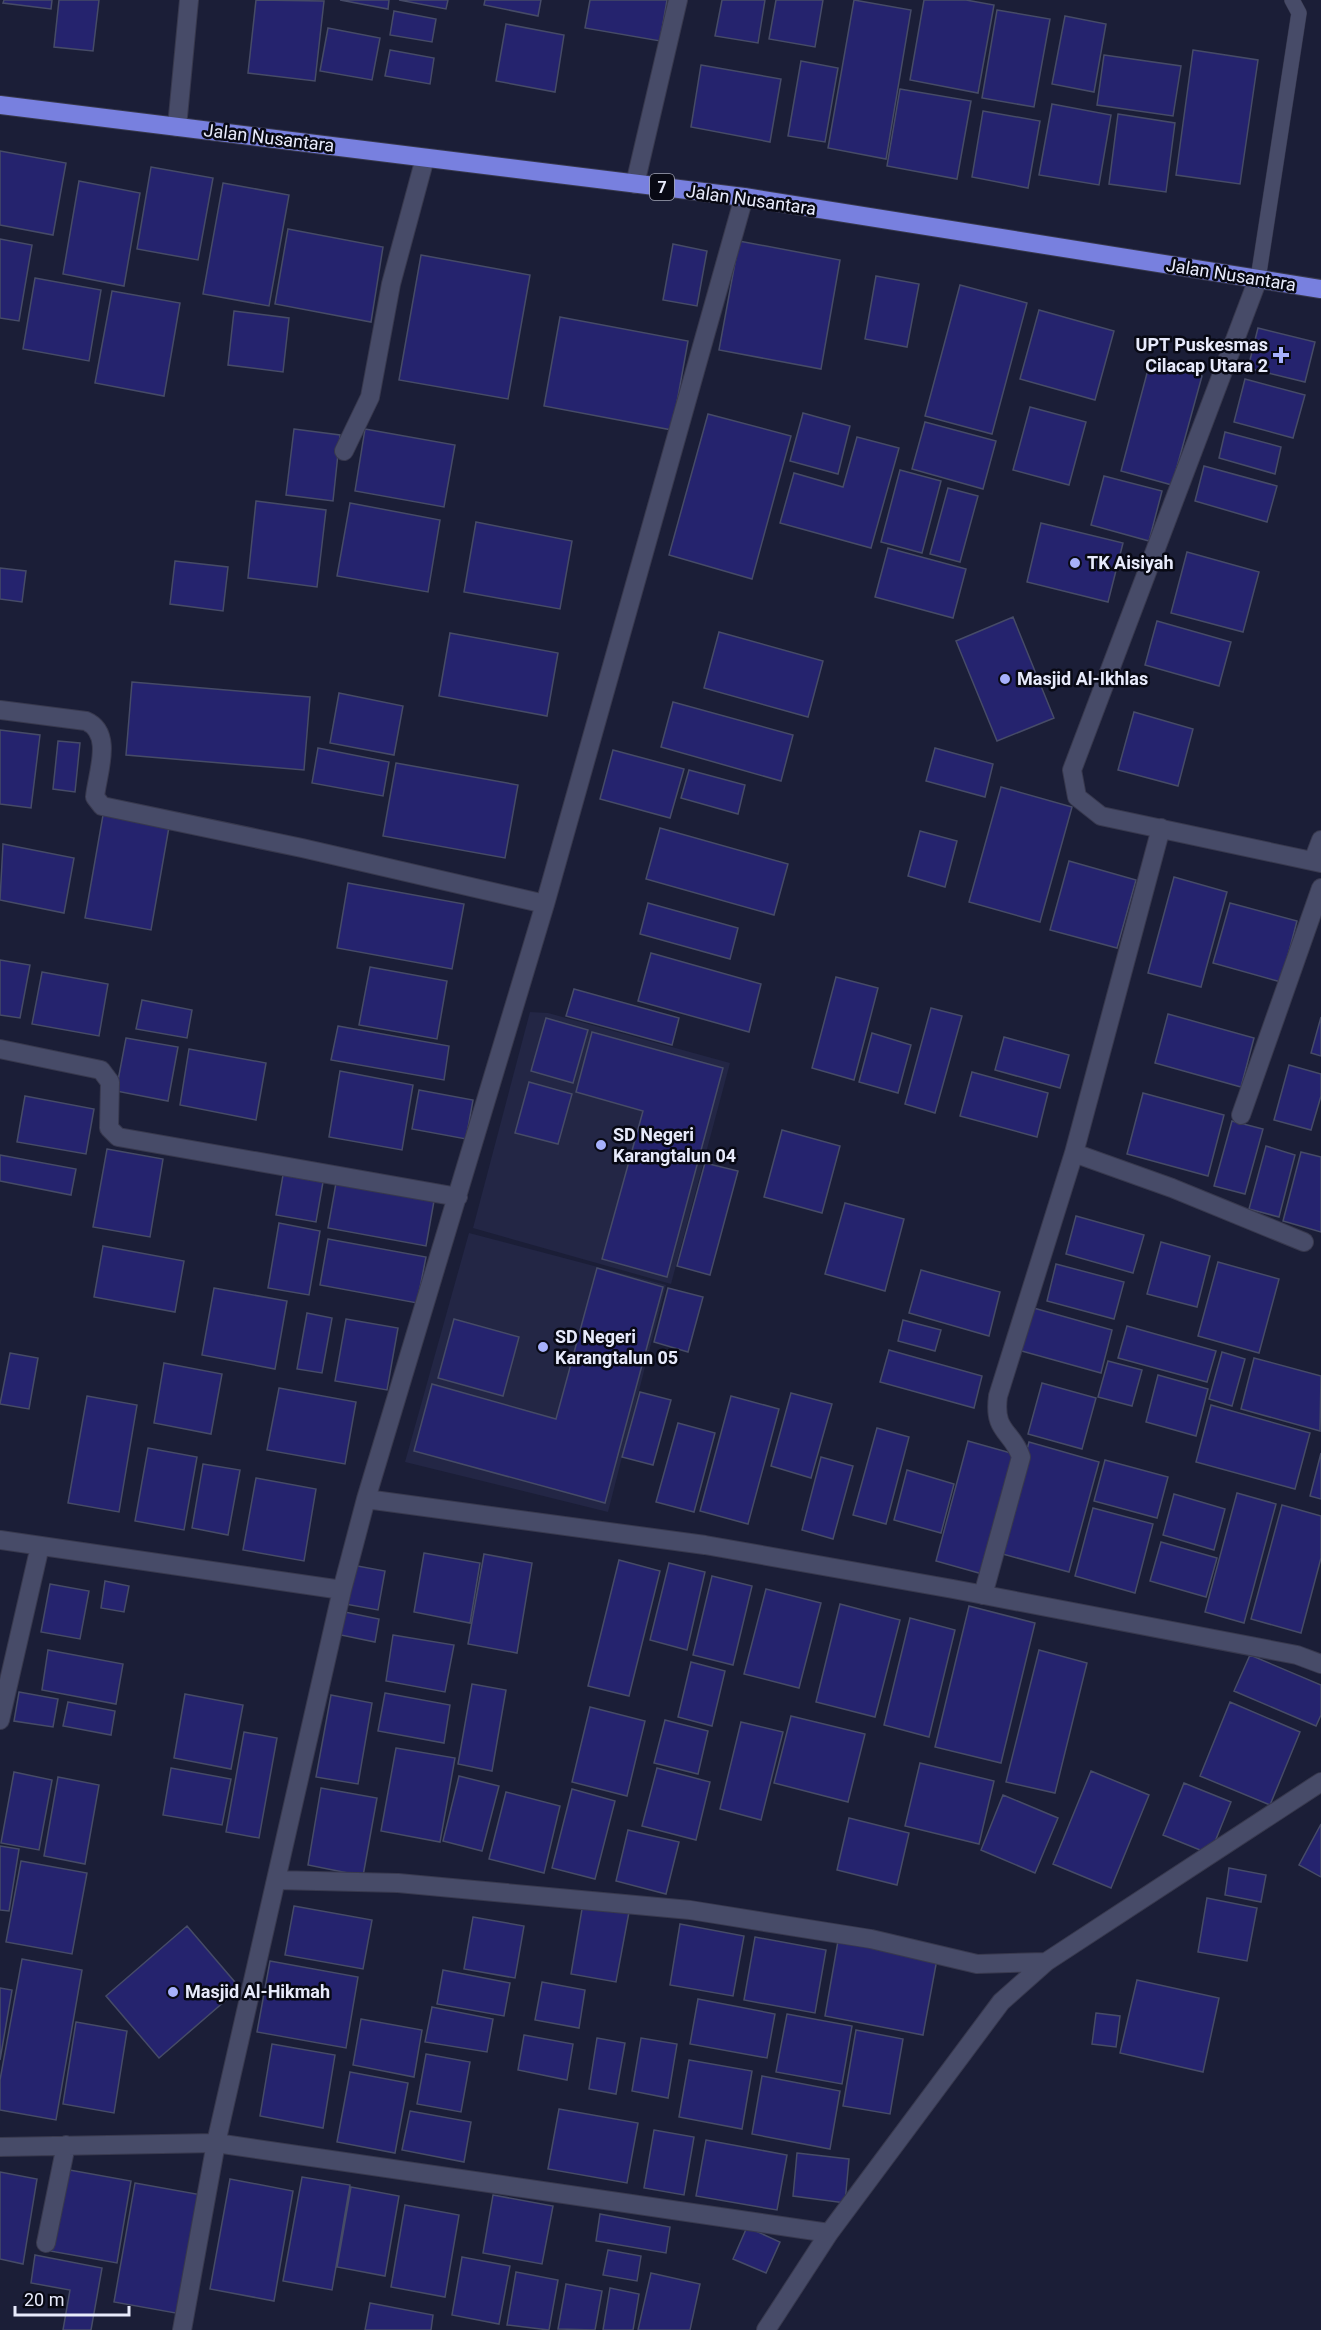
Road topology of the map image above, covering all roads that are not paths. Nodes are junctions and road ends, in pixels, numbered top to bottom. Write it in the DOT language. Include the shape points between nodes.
graph roads {
  1 [pos="189,0"];
  2 [pos="678,0"];
  3 [pos="1292,0"];
  4 [pos="0,105"];
  5 [pos="177,127"];
  6 [pos="425,158"];
  7 [pos="635,184"];
  8 [pos="744,197"];
  9 [pos="1258,279"];
  10 [pos="1321,289"];
  11 [pos="345,451"];
  12 [pos="0,710"];
  13 [pos="1161,828"];
  14 [pos="1321,840"];
  15 [pos="1317,862"];
  16 [pos="1321,888"];
  17 [pos="545,904"];
  18 [pos="0,1049"];
  19 [pos="1241,1115"];
  20 [pos="1074,1153"];
  21 [pos="458,1197"];
  22 [pos="1304,1242"];
  23 [pos="366,1499"];
  24 [pos="0,1540"];
  25 [pos="40,1545"];
  26 [pos="342,1590"];
  27 [pos="983,1595"];
  28 [pos="1321,1664"];
  29 [pos="0,1720"];
  30 [pos="1321,1782"];
  31 [pos="276,1880"];
  32 [pos="1046,1962"];
  33 [pos="216,2143"];
  34 [pos="66,2145"];
  35 [pos="0,2147"];
  36 [pos="830,2233"];
  37 [pos="46,2243"];
  38 [pos="182,2330"];
  39 [pos="766,2330"];
  1 -- 5 [label="street"];
  2 -- 7 [label="street"];
  3 -- 9 [label="lane" via="1299,13"];
  4 -- 5 [label="highway, Jalan Nusantara / 7"];
  5 -- 6 [label="highway, Jalan Nusantara / 7"];
  6 -- 7 [label="highway, Jalan Nusantara / 7"];
  6 -- 11 [label="street" via="391,284 370,397"];
  7 -- 8 [label="highway, Jalan Nusantara / 7"];
  8 -- 9 [label="highway, Jalan Nusantara / 7"];
  8 -- 17 [label="street"];
  9 -- 10 [label="highway, Jalan Nusantara / 7"];
  9 -- 13 [label="street" via="1072,770 1077,797 1101,816"];
  12 -- 17 [label="street" via="91,723 102,739 95,797 99,804 109,808"];
  13 -- 15 [label="street"];
  13 -- 20 [label="street"];
  14 -- 15 [label="street"];
  16 -- 19 [label="street"];
  17 -- 21 [label="street"];
  18 -- 21 [label="street" via="101,1070 110,1082 109,1128 118,1137"];
  20 -- 22 [label="street"];
  20 -- 27 [label="street" via="998,1396 999,1425 1021,1457"];
  21 -- 23 [label="street"];
  23 -- 26 [label="street"];
  23 -- 27 [label="street" via="705,1545"];
  24 -- 25 [label="street"];
  25 -- 26 [label="street"];
  25 -- 29 [label="street"];
  26 -- 31 [label="street"];
  27 -- 28 [label="street" via="1298,1655"];
  30 -- 32 [label="street"];
  31 -- 32 [label="street" via="398,1883 690,1910 870,1939 977,1964"];
  31 -- 33 [label="street"];
  32 -- 36 [label="street" via="1001,2002"];
  33 -- 34 [label="street"];
  33 -- 36 [label="street"];
  33 -- 38 [label="street"];
  34 -- 35 [label="street"];
  34 -- 37 [label="street"];
  36 -- 39 [label="street"];
}
